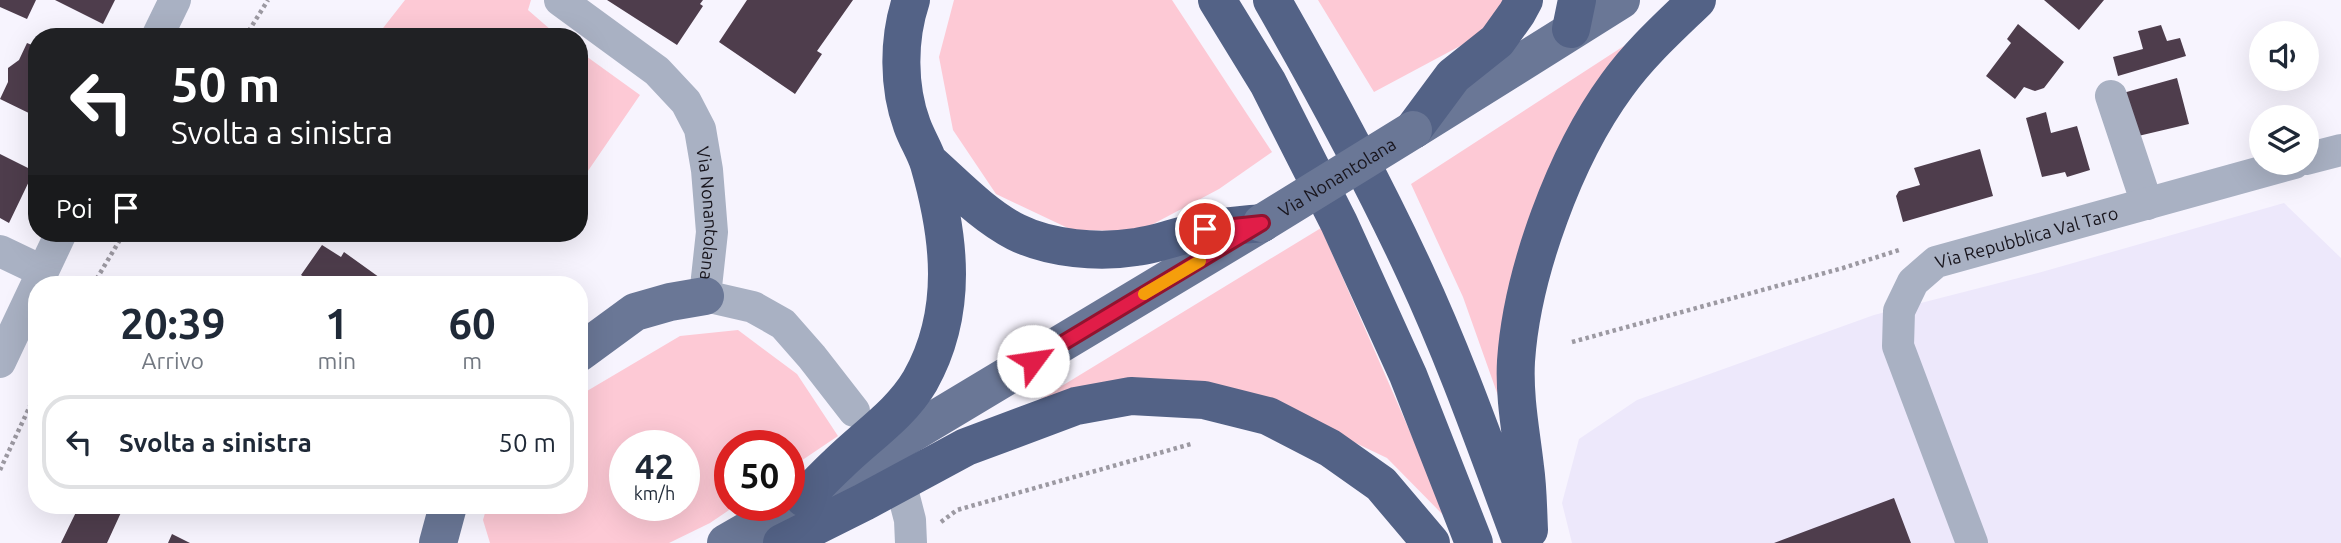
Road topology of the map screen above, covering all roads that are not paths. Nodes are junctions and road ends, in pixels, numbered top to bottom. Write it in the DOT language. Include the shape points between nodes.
graph roads {
  1 [pos="174,0"];
  2 [pos="560,0"];
  3 [pos="911,0"];
  4 [pos="1217,0"];
  5 [pos="1272,0"];
  6 [pos="1524,0"];
  7 [pos="1621,0"];
  8 [pos="1697,0"];
  9 [pos="1574,15"];
  10 [pos="161,28"];
  11 [pos="2111,96"];
  12 [pos="1413,130"];
  13 [pos="2341,149"];
  14 [pos="2319,155"];
  15 [pos="929,162"];
  16 [pos="2251,175"];
  17 [pos="2147,204"];
  18 [pos="1262,223"];
  19 [pos="56,242"];
  20 [pos="0,251"];
  21 [pos="42,271"];
  22 [pos="40,276"];
  23 [pos="705,296"];
  24 [pos="28,301"];
  25 [pos="588,346"];
  26 [pos="0,362"];
  27 [pos="854,411"];
  28 [pos="903,493"];
  29 [pos="805,497"];
  30 [pos="805,497"];
  31 [pos="446,514"];
  32 [pos="465,514"];
  33 [pos="764,521"];
  34 [pos="925,538"];
  35 [pos="438,543"];
  36 [pos="464,543"];
  37 [pos="726,543"];
  38 [pos="782,543"];
  39 [pos="1431,543"];
  40 [pos="1474,543"];
  41 [pos="1522,543"];
  42 [pos="1530,543"];
  43 [pos="1972,543"];
  1 -- 10 [label="street"];
  2 -- 23 [label="street, Via Nonantolana" via="657,71 686,102 700,129 712,232"];
  3 -- 15 [label="highway" via="902,57 903,94"];
  4 -- 40 [label="highway" via="1268,83 1339,223 1408,375"];
  5 -- 41 [label="highway" via="1331,102 1415,272"];
  6 -- 12 [label="highway" via="1497,41 1453,76"];
  7 -- 9 [label="main road, Via Nonantolana"];
  8 -- 42 [label="highway" via="1616,85 1550,211 1528,282 1516,361"];
  9 -- 12 [label="main road, Via Nonantolana"];
  11 -- 17 [label="street"];
  12 -- 18 [label="main road, Via Nonantolana, bridge"];
  13 -- 14 [label="street"];
  15 -- 18 [label="highway" via="996,220 1016,232 1058,245 1135,248 1205,229"];
  15 -- 29 [label="highway" via="947,266 946,311 935,349 919,383 899,409"];
  16 -- 17 [label="street, Via Repubblica Val Taro"];
  17 -- 43 [label="street, Via Repubblica Val Taro" via="1936,262 1913,282 1899,311 1898,346"];
  18 -- 30 [label="main road, Via Nonantolana"];
  19 -- 21 [label="street"];
  20 -- 21 [label="street"];
  21 -- 22 [label="street"];
  23 -- 25 [label="main road" via="635,312"];
  23 -- 27 [label="street, Via Nonantolana" via="753,307 783,324"];
  24 -- 26 [label="street"];
  28 -- 34 [label="street" via="911,520"];
  31 -- 35 [label="main road"];
  32 -- 36 [label="main road"];
  33 -- 37 [label="main road, Via Nonantolana"];
  38 -- 39 [label="highway" via="966,447 1076,407 1131,396 1204,400 1268,416 1330,448 1381,484"];
}
